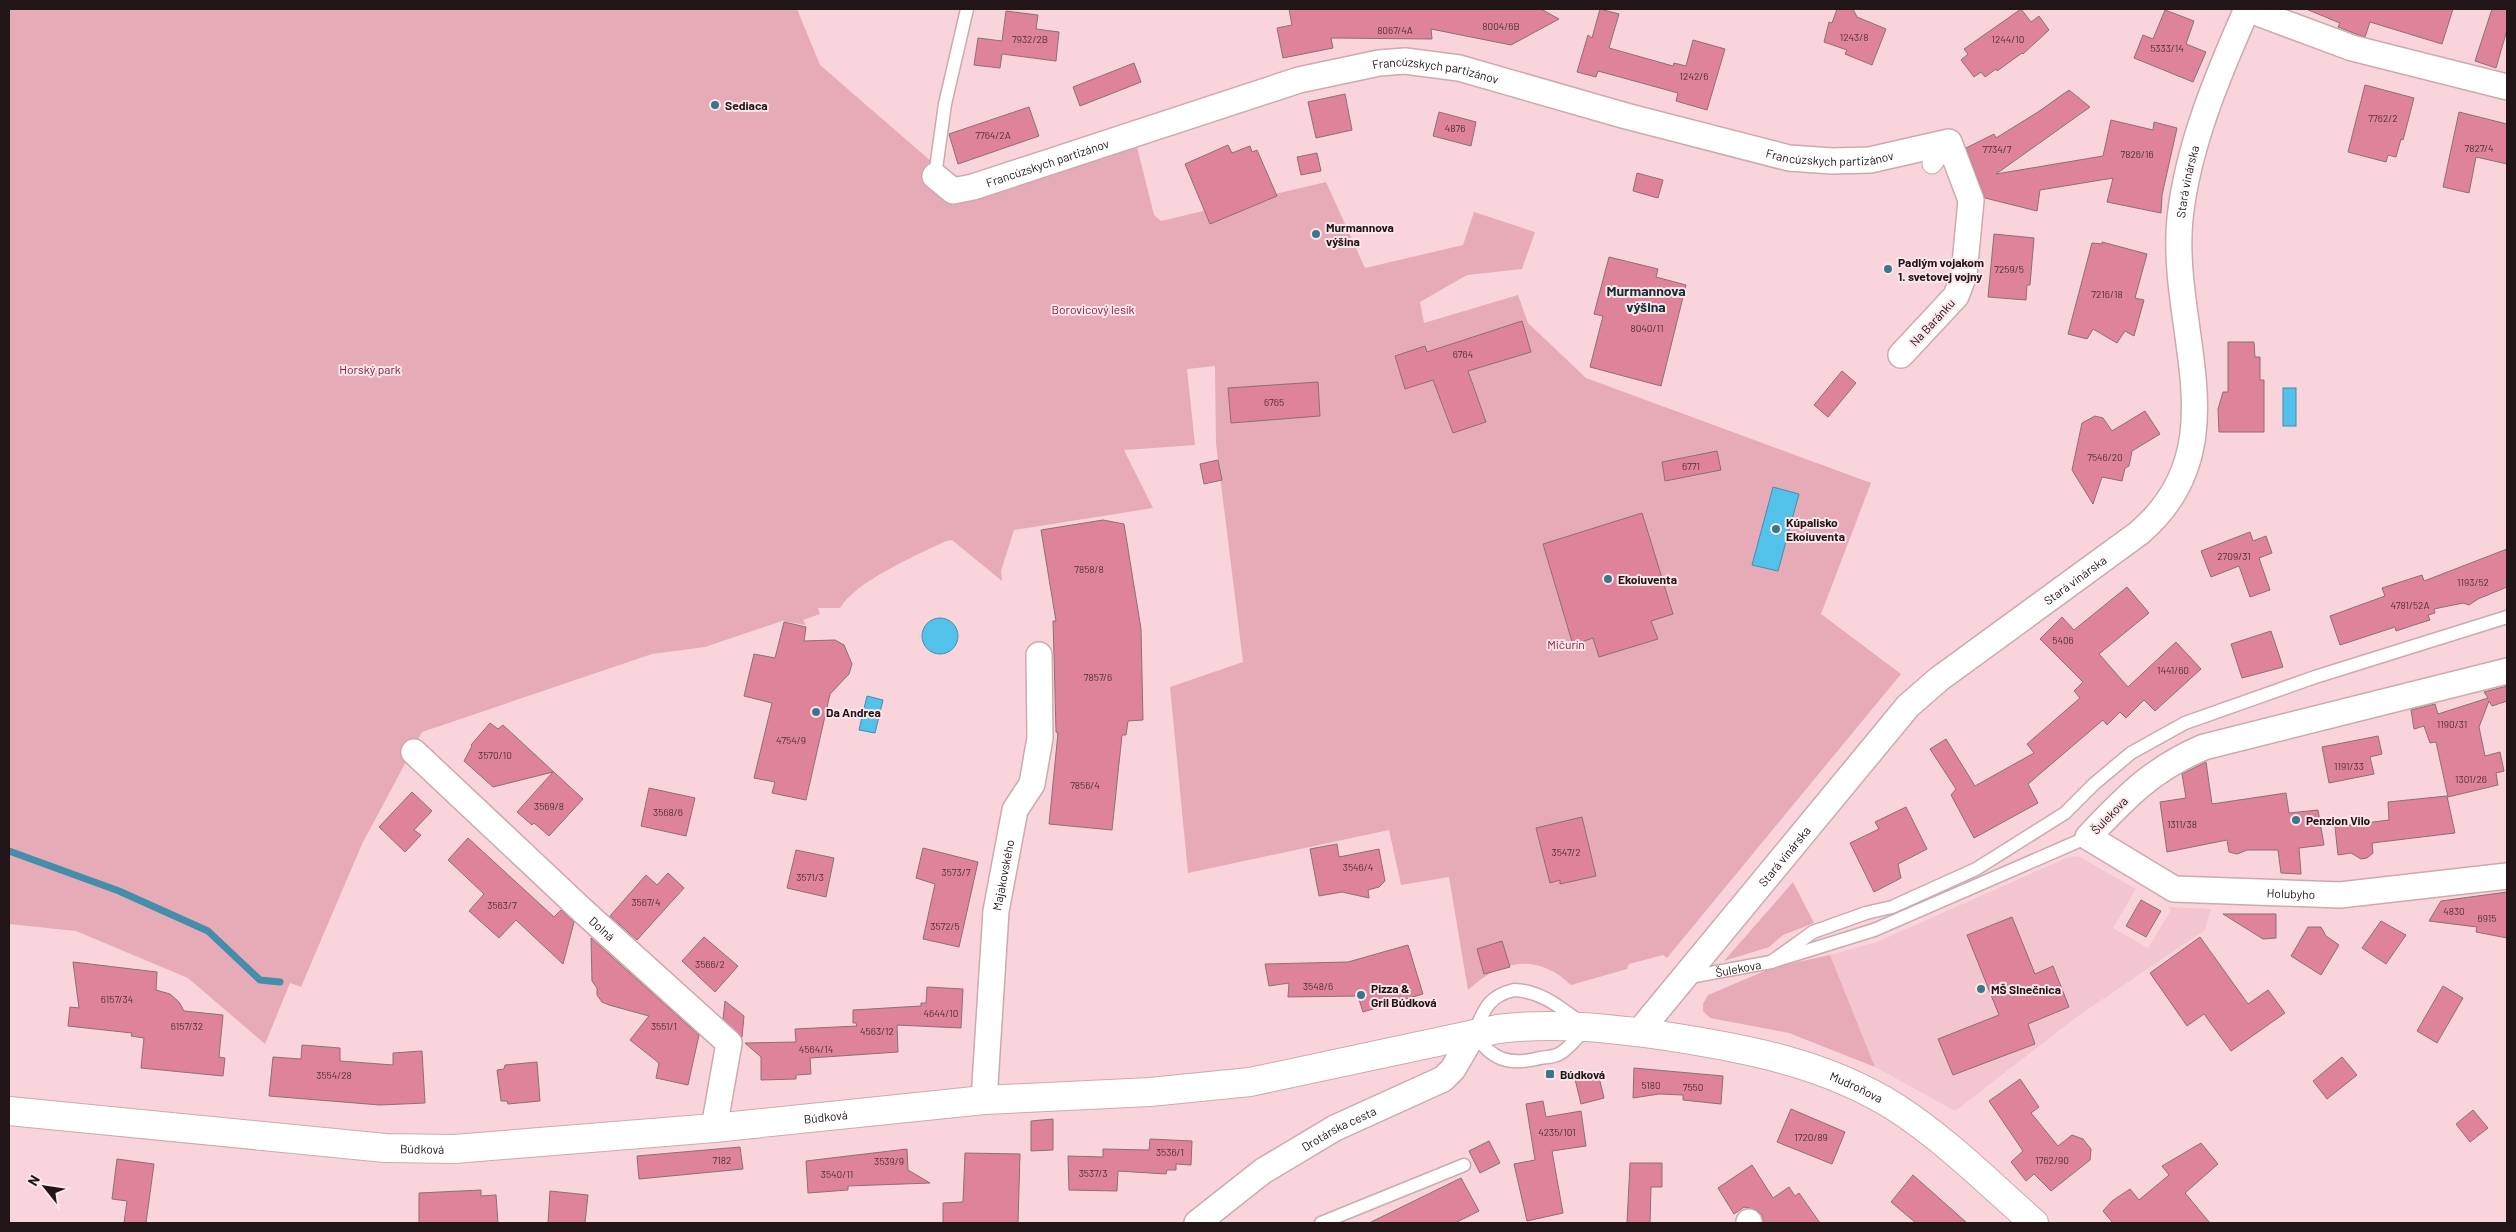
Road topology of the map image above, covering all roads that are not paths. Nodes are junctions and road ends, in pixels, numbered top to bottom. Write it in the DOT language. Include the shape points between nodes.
graph roads {
  1 [pos="967,9"];
  2 [pos="2247,9"];
  3 [pos="2507,87"];
  4 [pos="1949,142"];
  5 [pos="1932,164"];
  6 [pos="935,176"];
  7 [pos="1901,355"];
  8 [pos="2507,617"];
  9 [pos="1040,655"];
  10 [pos="2507,671"];
  11 [pos="414,752"];
  12 [pos="2088,836"];
  13 [pos="2507,876"];
  14 [pos="1770,962"];
  15 [pos="1683,978"];
  16 [pos="1587,1028"];
  17 [pos="1639,1032"];
  18 [pos="1474,1033"];
  19 [pos="984,1100"];
  20 [pos="9,1111"];
  21 [pos="714,1128"];
  22 [pos="1464,1165"];
  23 [pos="1197,1223"];
  24 [pos="1321,1223"];
  25 [pos="2034,1223"];
  1 -- 6 [label="lane" via="945,104"];
  2 -- 3 [label="street, Stará vinárska" via="2352,48"];
  2 -- 15 [label="street, Stará vinárska" via="2206,109 2183,197 2179,252 2195,428 2189,459 2175,493 2162,512 2139,534 1939,679 1908,706"];
  4 -- 5 [label="street"];
  4 -- 6 [label="street, Francúzskych partizánov" via="1870,160 1789,158 1459,68 1405,61 1379,63 1299,80 973,187 953,191"];
  4 -- 7 [label="street, Na Baránku" via="1971,200 1964,275 1956,296"];
  8 -- 14 [label="lane" via="2315,677 2185,723 2131,753 2065,813 1976,869 1892,906 1812,932"];
  9 -- 19 [label="street, Majakovského" via="1040,738 1032,784 1015,810 996,912"];
  10 -- 12 [label="street, Šulekova" via="2204,747 2148,778"];
  11 -- 21 [label="street, Dolná" via="729,1043"];
  12 -- 13 [label="street, Holubyho" via="2174,889 2340,895"];
  12 -- 14 [label="lane, Šulekova" via="1874,930"];
  14 -- 15 [label="lane, Šulekova"];
  15 -- 17 [label="street, Stará vinárska"];
  16 -- 17 [label="street, Búdková"];
  16 -- 18 [label="street, Búdková" via="1525,1026"];
  16 -- 18 [label="lane" via="1543,996 1514,990 1500,993 1486,1006"];
  17 -- 25 [label="street, Mudroňova" via="1751,1050 1825,1073 1871,1094 1932,1134"];
  18 -- 19 [label="street, Búdková" via="1250,1082 1150,1092"];
  18 -- 23 [label="street, Drotárska cesta" via="1453,1069 1443,1079 1335,1128 1263,1171"];
  19 -- 21 [label="street, Búdková"];
  20 -- 21 [label="street, Búdková" via="432,1150"];
  22 -- 24 [label="lane"];
}
